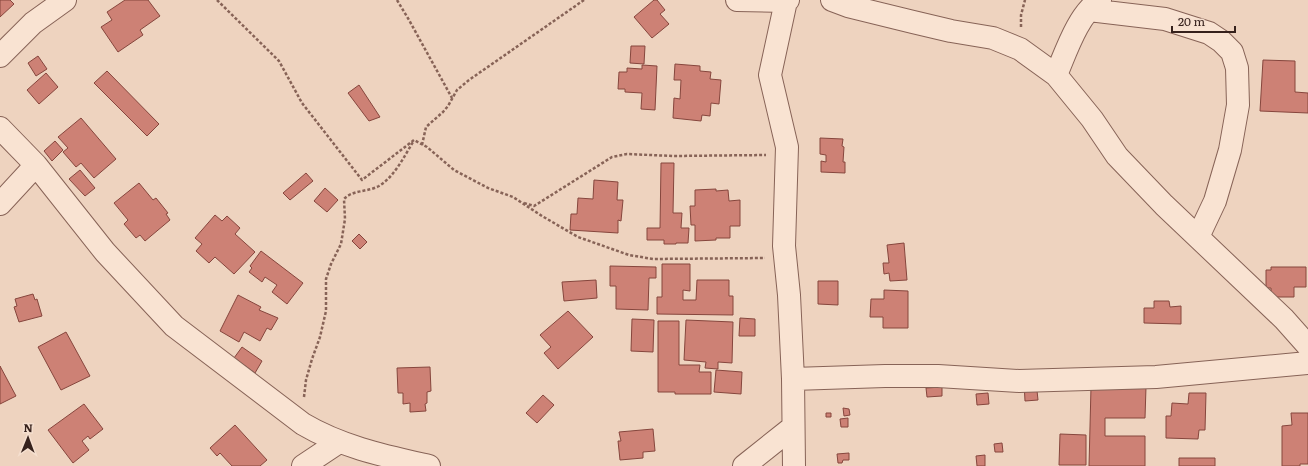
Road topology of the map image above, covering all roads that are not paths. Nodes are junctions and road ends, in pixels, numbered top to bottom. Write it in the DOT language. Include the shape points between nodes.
graph roads {
  1 [pos="65,0"];
  2 [pos="737,0"];
  3 [pos="787,0"];
  4 [pos="832,0"];
  5 [pos="1094,5"];
  6 [pos="0,56"];
  7 [pos="1056,75"];
  8 [pos="0,128"];
  9 [pos="36,166"];
  10 [pos="0,204"];
  11 [pos="1198,237"];
  12 [pos="1308,346"];
  13 [pos="1308,363"];
  14 [pos="793,380"];
  15 [pos="793,427"];
  16 [pos="339,442"];
  17 [pos="303,466"];
  18 [pos="429,466"];
  19 [pos="744,466"];
  20 [pos="794,466"];
  1 -- 6 [label="street" via="33,23"];
  2 -- 3 [label="street"];
  3 -- 14 [label="street" via="770,75 787,146 784,246"];
  4 -- 7 [label="street" via="928,26 993,38 1020,49"];
  5 -- 7 [label="street" via="1072,40"];
  5 -- 11 [label="street" via="1165,19 1209,33 1232,52 1237,68 1238,105 1230,150 1215,201"];
  7 -- 11 [label="street" via="1117,156"];
  8 -- 9 [label="street"];
  9 -- 10 [label="street"];
  9 -- 16 [label="street" via="106,252 174,326 303,424"];
  11 -- 12 [label="street" via="1284,319"];
  13 -- 14 [label="street" via="1149,378 1019,381 885,376"];
  14 -- 15 [label="street"];
  15 -- 19 [label="street"];
  15 -- 20 [label="street"];
  16 -- 17 [label="street"];
  16 -- 18 [label="street"];
}
